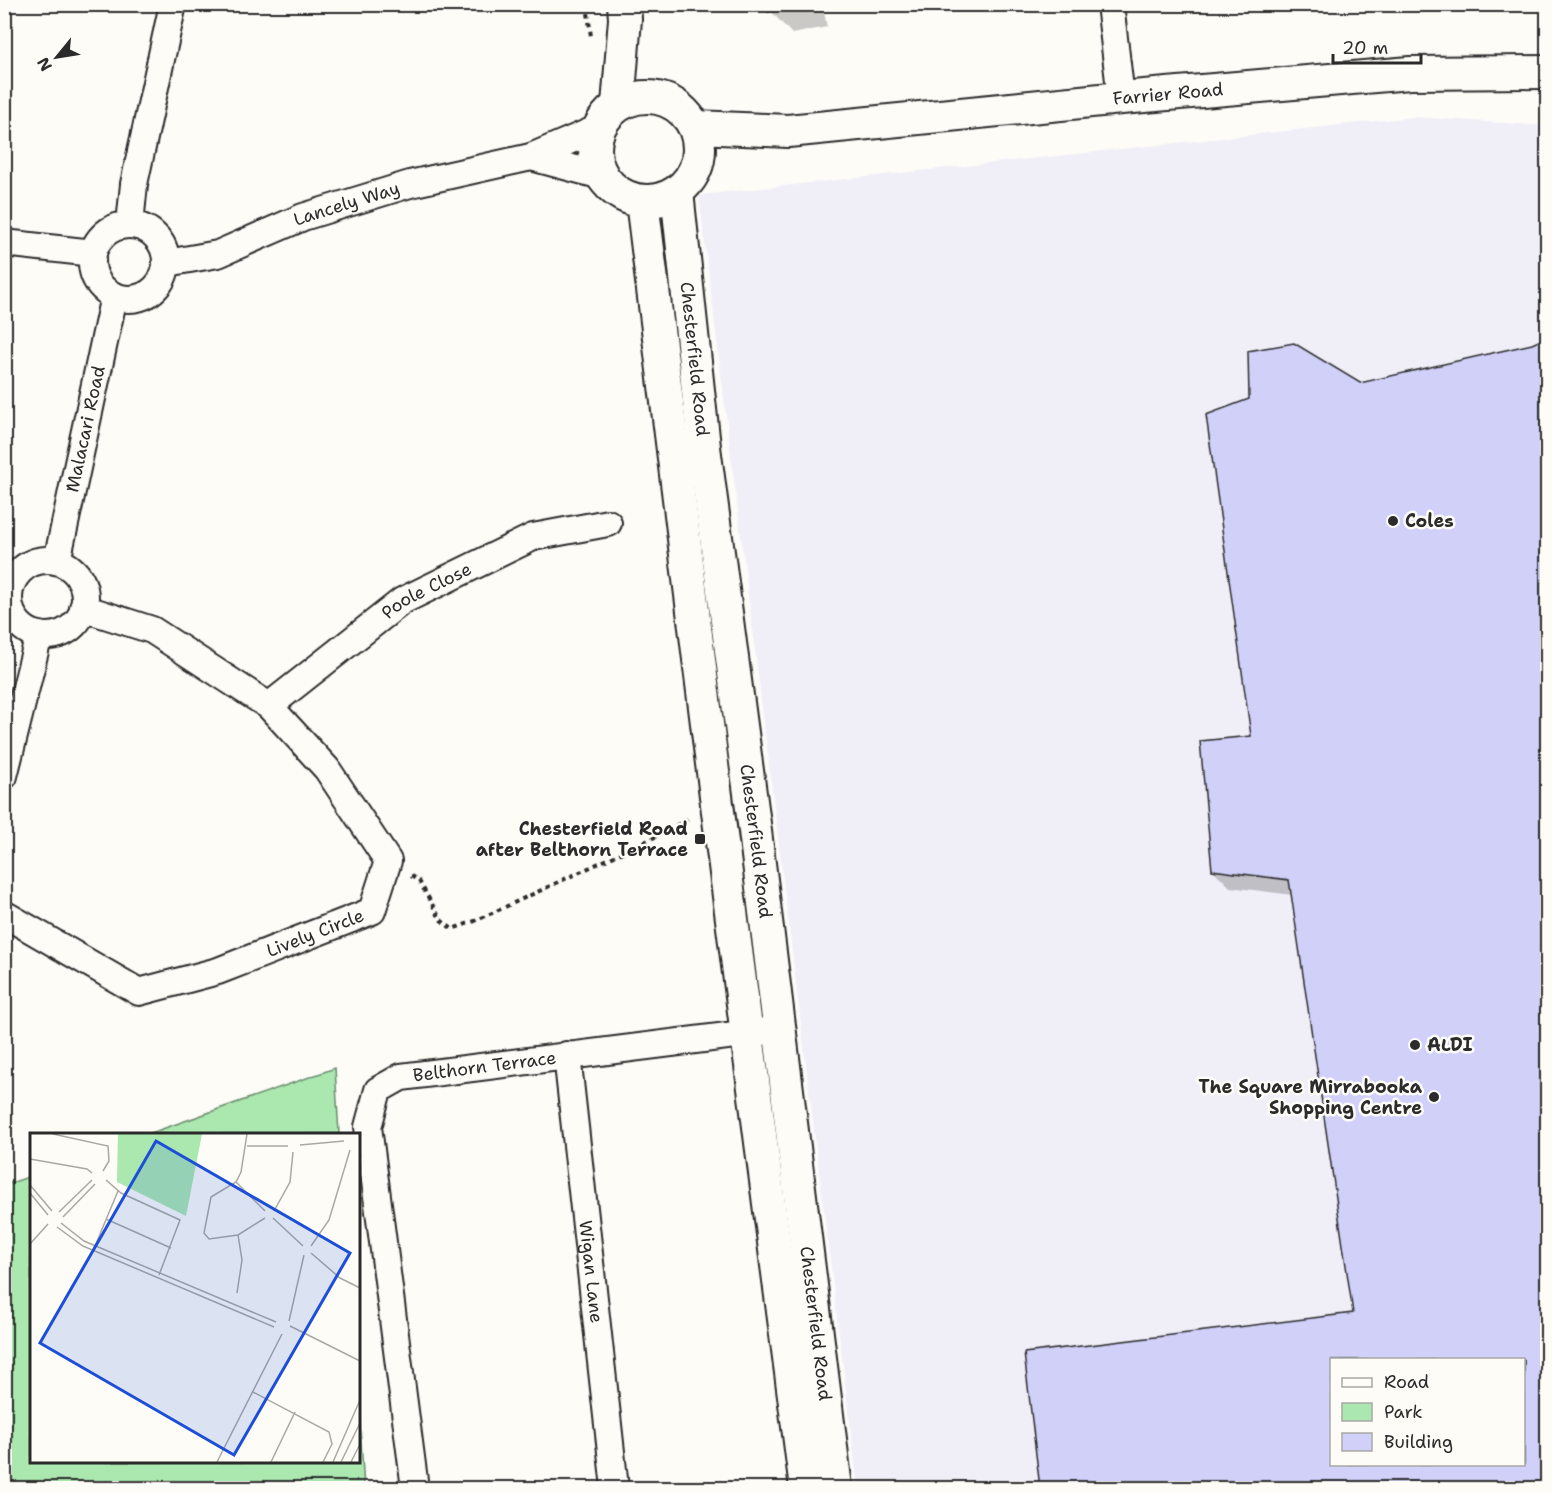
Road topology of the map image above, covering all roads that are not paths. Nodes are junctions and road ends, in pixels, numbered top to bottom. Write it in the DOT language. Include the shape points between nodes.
graph roads {
  1 [pos="173,4"];
  2 [pos="1110,4"];
  3 [pos="624,12"];
  4 [pos="1548,72"];
  5 [pos="653,96"];
  6 [pos="1121,98"];
  7 [pos="608,117"];
  8 [pos="698,140"];
  9 [pos="531,157"];
  10 [pos="602,176"];
  11 [pos="677,192"];
  12 [pos="642,201"];
  13 [pos="130,224"];
  14 [pos="4,243"];
  15 [pos="93,253"];
  16 [pos="167,263"];
  17 [pos="114,296"];
  18 [pos="711,499"];
  19 [pos="679,500"];
  20 [pos="609,523"];
  21 [pos="57,561"];
  22 [pos="8,583"];
  23 [pos="83,608"];
  24 [pos="39,635"];
  25 [pos="269,706"];
  26 [pos="4,776"];
  27 [pos="4,914"];
  28 [pos="779,1030"];
  29 [pos="747,1033"];
  30 [pos="567,1055"];
  31 [pos="797,1301"];
  32 [pos="414,1488"];
  33 [pos="615,1488"];
  34 [pos="806,1488"];
  35 [pos="836,1488"];
  1 -- 13 [label="street" via="134,184"];
  2 -- 6 [label="street"];
  3 -- 5 [label="street"];
  3 -- 7 [label="street"];
  4 -- 6 [label="street, Farrier Road" via="1410,73"];
  5 -- 7 [label="street" via="634,97"];
  5 -- 8 [label="street" via="670,101 685,112"];
  6 -- 8 [label="street, Farrier Road"];
  7 -- 9 [label="street, Lancely Way"];
  7 -- 10 [label="street" via="594,146"];
  8 -- 11 [label="street" via="698,165 690,181"];
  9 -- 10 [label="street, Lancely Way"];
  9 -- 16 [label="street, Lancely Way" via="410,184 303,217 218,254"];
  10 -- 12 [label="street" via="624,196"];
  11 -- 12 [label="street" via="662,201"];
  11 -- 18 [label="street, Chesterfield Road"];
  12 -- 19 [label="street, Chesterfield Road"];
  13 -- 15 [label="street" via="107,231"];
  13 -- 16 [label="street" via="154,234 162,244"];
  14 -- 15 [label="street"];
  15 -- 17 [label="street" via="95,278"];
  16 -- 17 [label="street" via="164,276 146,296"];
  17 -- 21 [label="street, Malacari Road"];
  18 -- 19 [label="street"];
  18 -- 28 [label="street, Chesterfield Road"];
  19 -- 29 [label="street, Chesterfield Road"];
  20 -- 25 [label="street, Poole Close" via="533,537 402,601"];
  21 -- 22 [label="street" via="32,562"];
  21 -- 23 [label="street" via="81,581 85,594"];
  22 -- 24 [label="street" via="15,618"];
  23 -- 24 [label="street" via="78,620 67,630"];
  23 -- 25 [label="street" via="152,630"];
  24 -- 26 [label="street"];
  25 -- 27 [label="street, Lively Circle" via="327,769 388,861 372,911 218,971 139,992"];
  28 -- 29 [label="street, Belthorn Terrace"];
  28 -- 31 [label="street, Chesterfield Road"];
  29 -- 30 [label="street, Belthorn Terrace"];
  29 -- 31 [label="street, Chesterfield Road"];
  30 -- 32 [label="street, Belthorn Terrace" via="401,1077 378,1090 368,1127"];
  30 -- 33 [label="street, Wigan Lane"];
  31 -- 34 [label="street, Chesterfield Road"];
  31 -- 35 [label="street, Chesterfield Road"];
}
